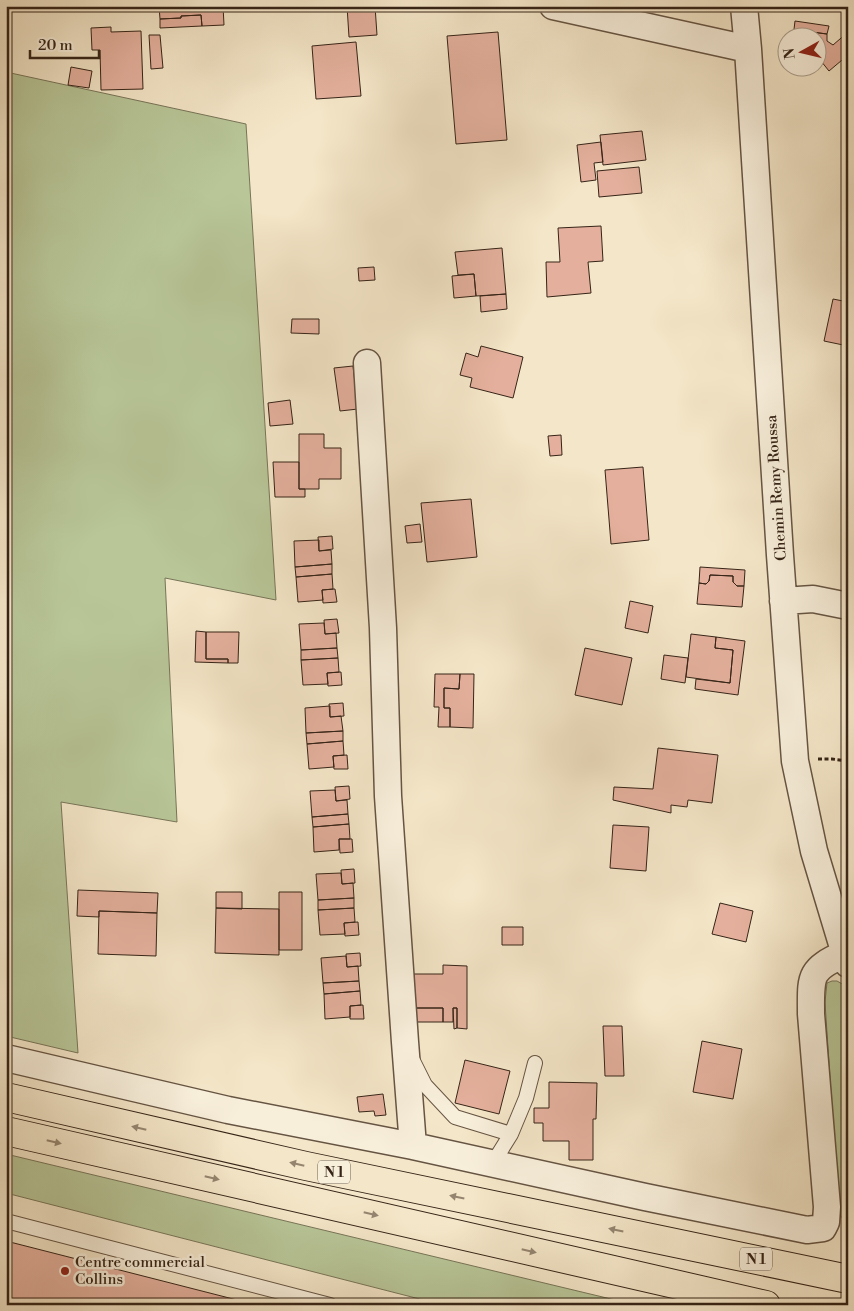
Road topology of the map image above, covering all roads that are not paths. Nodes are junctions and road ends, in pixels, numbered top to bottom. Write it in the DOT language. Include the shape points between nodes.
graph roads {
  1 [pos="553,6"];
  2 [pos="744,6"];
  3 [pos="748,49"];
  4 [pos="367,363"];
  5 [pos="783,601"];
  6 [pos="848,606"];
  7 [pos="846,959"];
  8 [pos="404,1042"];
  9 [pos="6,1058"];
  10 [pos="535,1063"];
  11 [pos="6,1097"];
  12 [pos="6,1132"];
  13 [pos="511,1134"];
  14 [pos="413,1146"];
  15 [pos="494,1163"];
  16 [pos="6,1221"];
  17 [pos="664,1240"];
  18 [pos="848,1268"];
  19 [pos="637,1276"];
  20 [pos="848,1279"];
  21 [pos="330,1305"];
  22 [pos="720,1305"];
  23 [pos="766,1305"];
  1 -- 3 [label="street"];
  2 -- 3 [label="street, Chemin Remy Roussa"];
  3 -- 5 [label="street, Chemin Remy Roussa"];
  4 -- 8 [label="street" via="383,628 388,796"];
  5 -- 6 [label="street" via="813,599"];
  5 -- 7 [label="street, Chemin Remy Roussa" via="795,761 814,851"];
  7 -- 15 [label="street" via="827,962 816,971 811,988 826,1207 823,1228 807,1230"];
  8 -- 13 [label="lane" via="425,1086 455,1117"];
  8 -- 14 [label="street"];
  9 -- 14 [label="street" via="228,1110"];
  10 -- 13 [label="lane" via="526,1098"];
  17 -- 11 [label="highway, N 1, one-way" via="306,1166"];
  12 -- 19 [label="highway, N 1, one-way"];
  13 -- 15 [label="lane"];
  14 -- 15 [label="street"];
  16 -- 21 [label="lane"];
  17 -- 18 [label="highway"];
  17 -- 20 [label="highway, N 1"];
  19 -- 22 [label="highway"];
  19 -- 23 [label="highway, N 1"];
}
